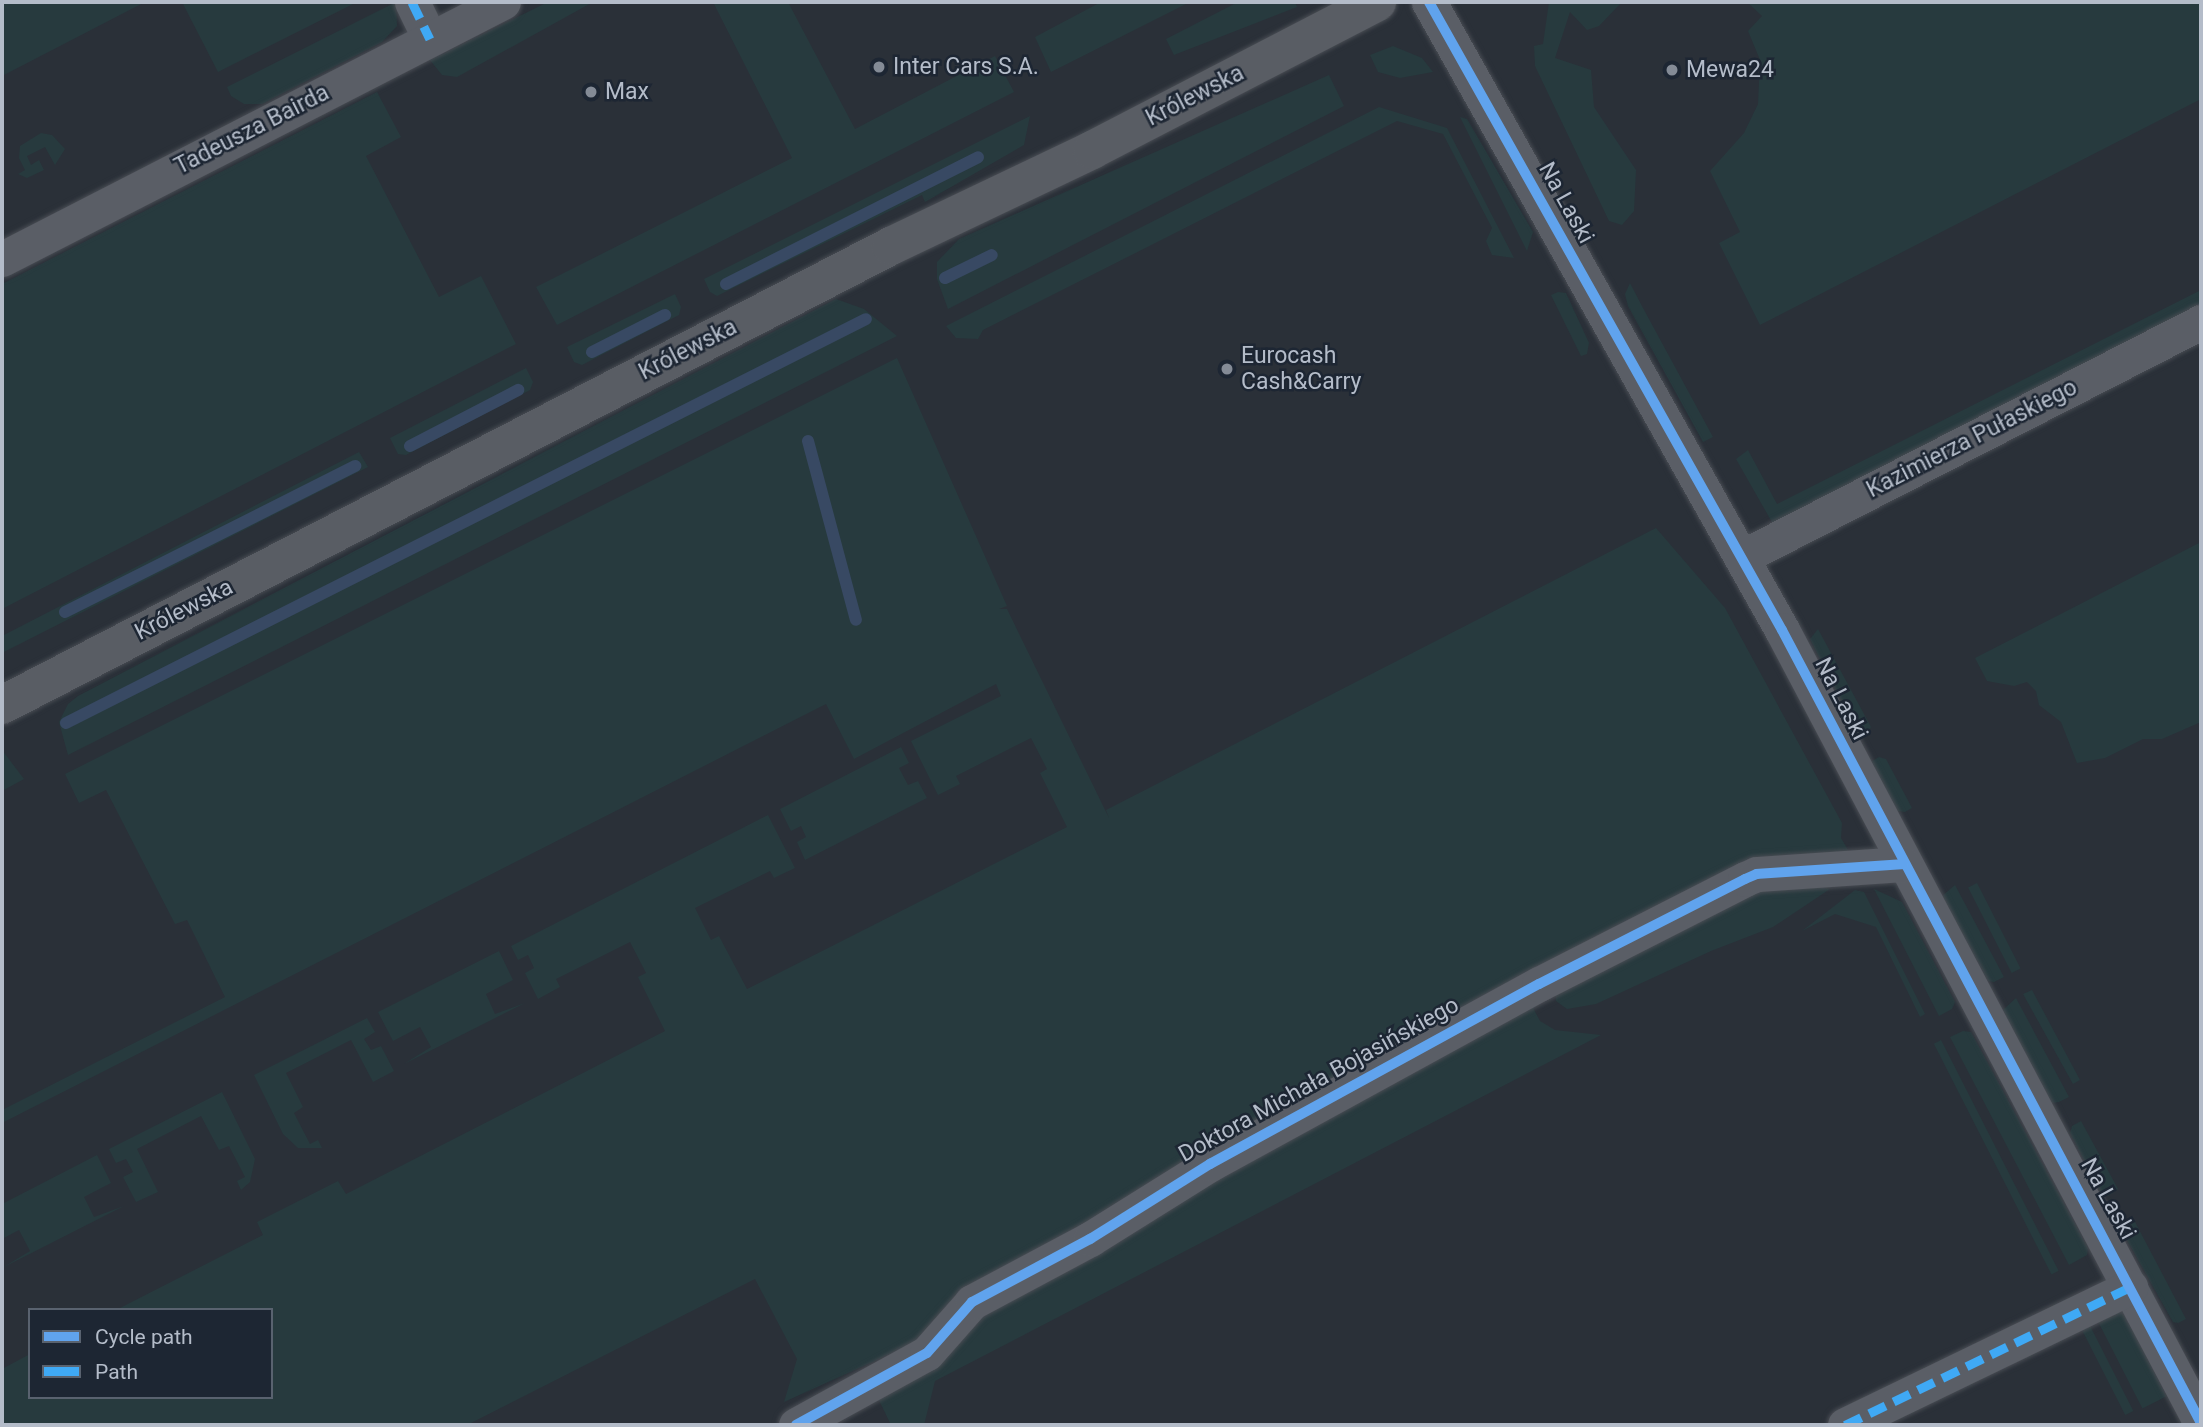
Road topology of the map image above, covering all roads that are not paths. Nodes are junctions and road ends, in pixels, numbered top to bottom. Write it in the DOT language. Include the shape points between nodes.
graph roads {
  1 [pos="412,2"];
  2 [pos="503,2"];
  3 [pos="1377,2"];
  4 [pos="1429,2"];
  5 [pos="430,39"];
  6 [pos="2,259"];
  7 [pos="2201,321"];
  8 [pos="1742,557"];
  9 [pos="2,705"];
  10 [pos="1904,864"];
  11 [pos="2130,1287"];
  12 [pos="851,1412"];
  13 [pos="2201,1423"];
  14 [pos="796,1425"];
  15 [pos="1844,1425"];
  1 -- 5 [label="street"];
  2 -- 5 [label="street, Tadeusza Bairda"];
  3 -- 9 [label="main road, Królewska" via="1092,150 891,246"];
  4 -- 8 [label="street, Na Laski"];
  5 -- 6 [label="street, Tadeusza Bairda"];
  7 -- 8 [label="street, Kazimierza Pułaskiego"];
  8 -- 10 [label="street, Na Laski"];
  10 -- 11 [label="street, Na Laski"];
  10 -- 12 [label="street, Doktora Michała Bojasińskiego" via="1757,874 1461,1026 972,1302 927,1353"];
  11 -- 13 [label="street, Na Laski"];
  11 -- 15 [label="street"];
  12 -- 14 [label="street, Doktora Michała Bojasińskiego"];
}
